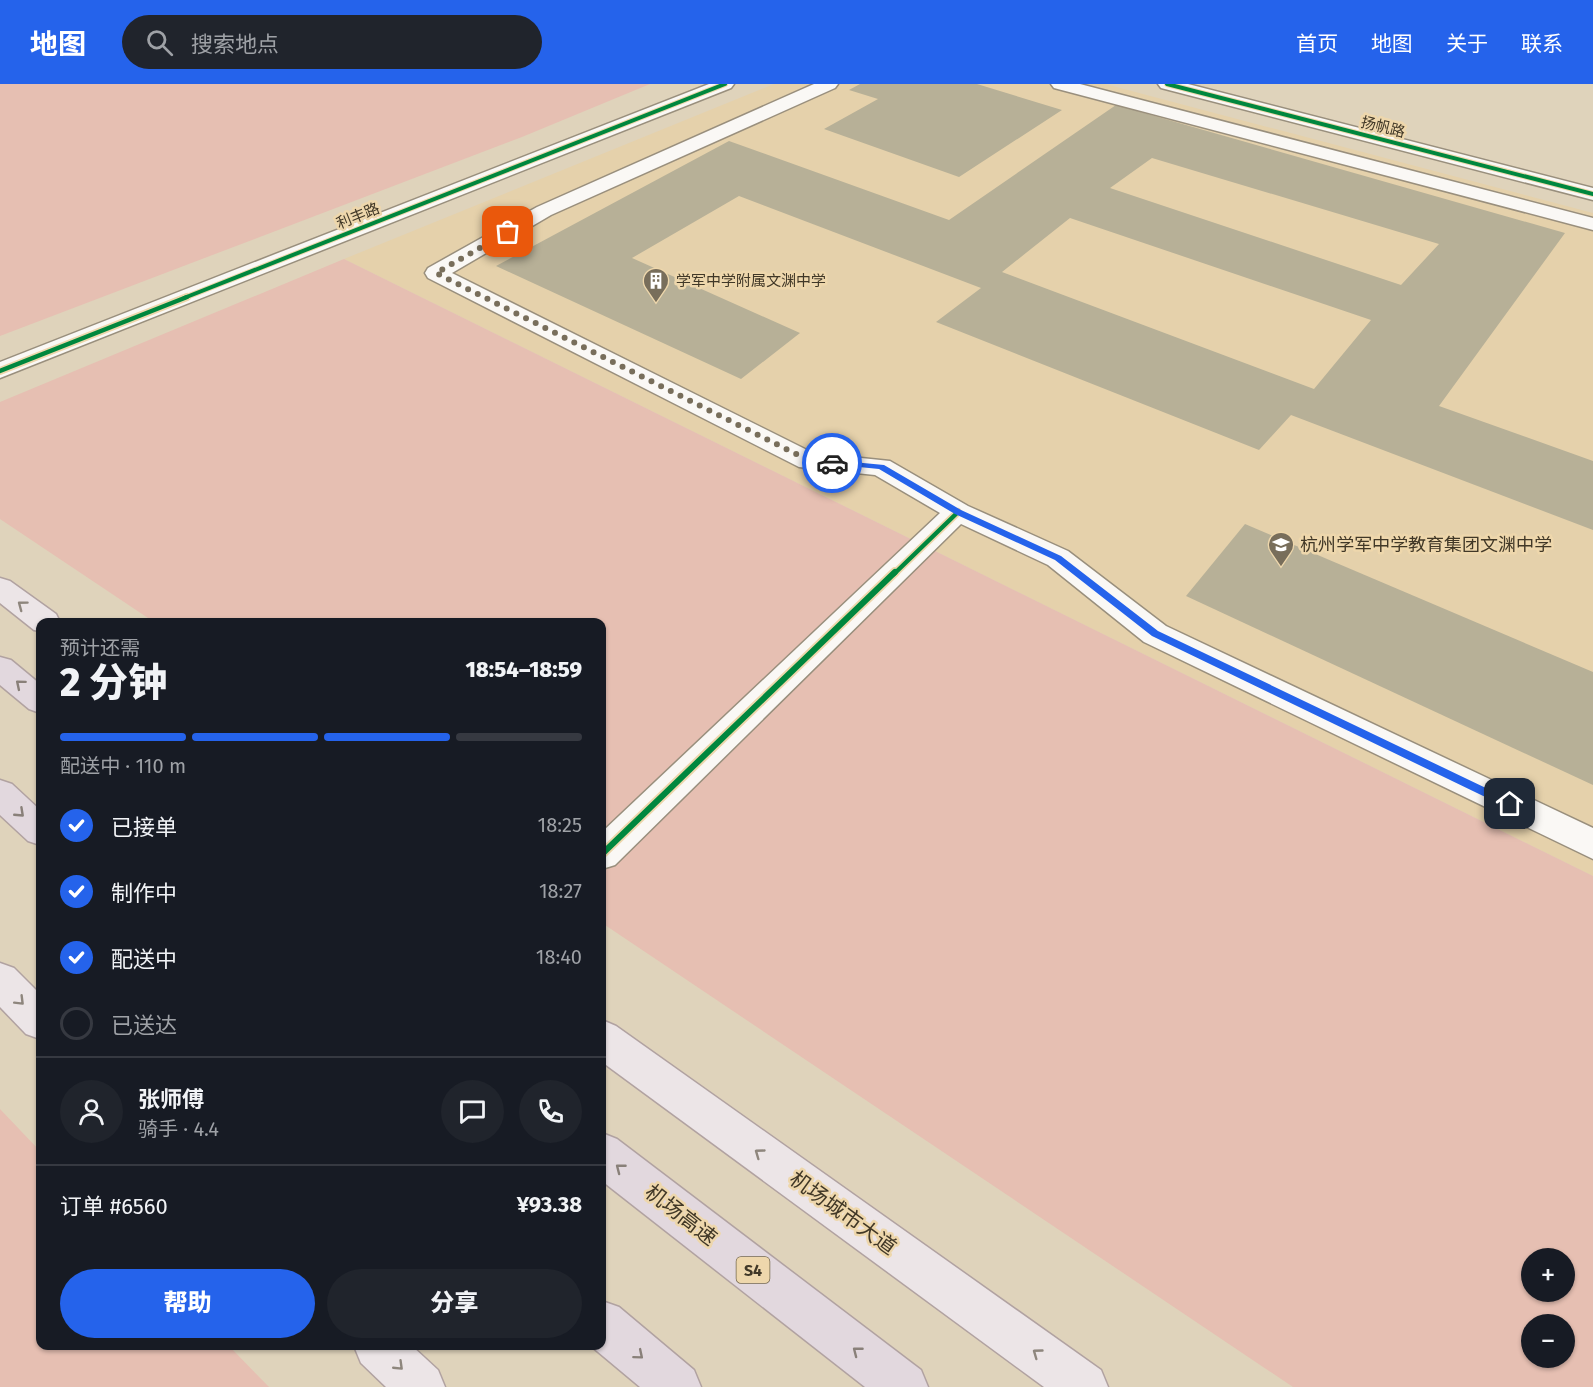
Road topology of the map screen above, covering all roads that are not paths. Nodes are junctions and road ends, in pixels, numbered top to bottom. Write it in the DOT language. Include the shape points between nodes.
graph roads {
  1 [pos="725,84"];
  2 [pos="829,84"];
  3 [pos="1060,84"];
  4 [pos="1167,84"];
  5 [pos="1593,194"];
  6 [pos="1593,224"];
  7 [pos="0,371"];
  8 [pos="958,512"];
  9 [pos="0,588"];
  10 [pos="40,618"];
  11 [pos="0,668"];
  12 [pos="36,698"];
  13 [pos="0,794"];
  14 [pos="36,827"];
  15 [pos="1593,844"];
  16 [pos="606,850"];
  17 [pos="0,980"];
  18 [pos="36,1017"];
  19 [pos="606,1042"];
  20 [pos="606,1157"];
  21 [pos="606,1327"];
  22 [pos="382,1350"];
  23 [pos="421,1387"];
  24 [pos="676,1387"];
  25 [pos="904,1387"];
  26 [pos="1084,1387"];
  1 -- 7 [label="street, 利丰路"];
  2 -- 8 [label="street" via="544,211 436,273 808,460 881,467"];
  3 -- 6 [label="street"];
  4 -- 5 [label="street, 扬帆路"];
  8 -- 15 [label="street" via="1058,558 1155,634"];
  8 -- 16 [label="street"];
  10 -- 9 [label="main road, one-way"];
  12 -- 11 [label="highway, one-way"];
  13 -- 14 [label="highway, one-way"];
  17 -- 18 [label="main road, one-way"];
  26 -- 19 [label="main road, 机场城市大道, one-way"];
  25 -- 20 [label="highway, 机场高速 / S4, one-way"];
  21 -- 24 [label="highway, one-way"];
  22 -- 23 [label="main road, one-way"];
}
